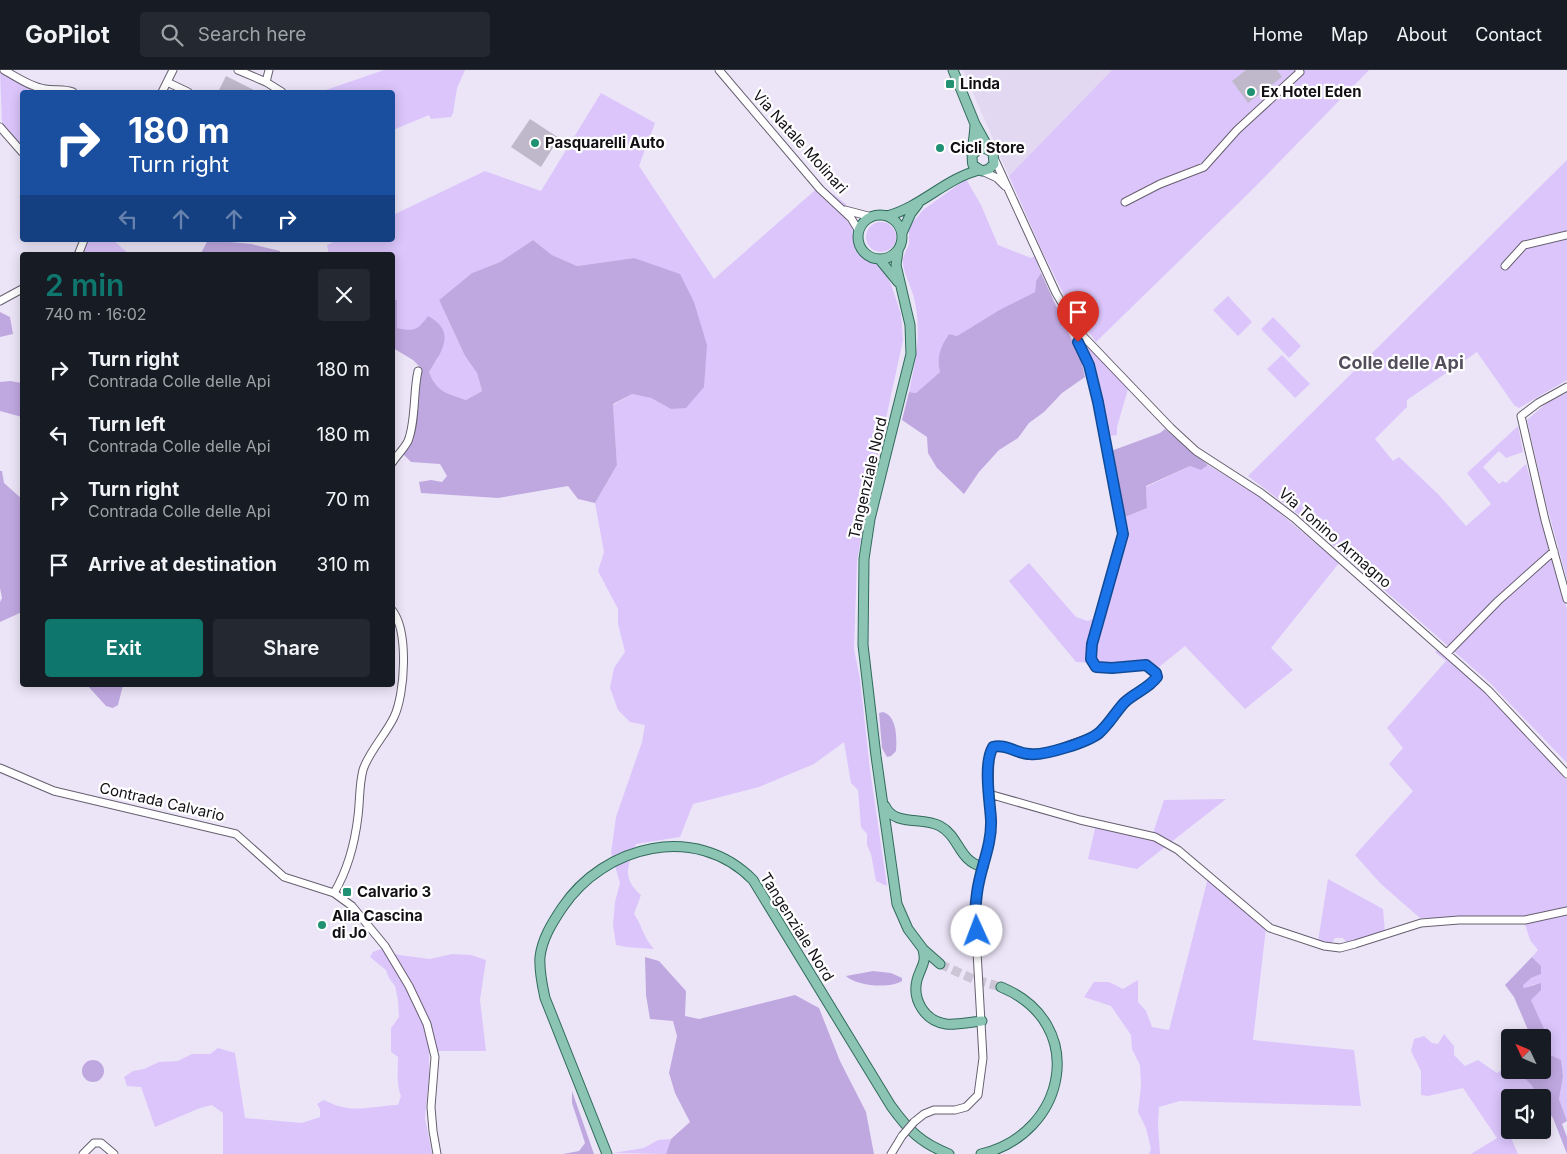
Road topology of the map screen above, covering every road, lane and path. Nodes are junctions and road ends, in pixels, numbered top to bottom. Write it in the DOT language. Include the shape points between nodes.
graph roads {
  1 [pos="4,70"];
  2 [pos="173,70"];
  3 [pos="238,70"];
  4 [pos="269,70"];
  5 [pos="719,70"];
  6 [pos="953,70"];
  7 [pos="1299,70"];
  8 [pos="167,82"];
  9 [pos="266,82"];
  10 [pos="67,90"];
  11 [pos="163,90"];
  12 [pos="184,90"];
  13 [pos="279,90"];
  14 [pos="975,124"];
  15 [pos="0,128"];
  16 [pos="20,150"];
  17 [pos="992,154"];
  18 [pos="972,157"];
  19 [pos="980,170"];
  20 [pos="954,179"];
  21 [pos="1009,190"];
  22 [pos="920,202"];
  23 [pos="1124,202"];
  24 [pos="842,209"];
  25 [pos="887,216"];
  26 [pos="872,217"];
  27 [pos="859,231"];
  28 [pos="902,232"];
  29 [pos="1567,235"];
  30 [pos="898,251"];
  31 [pos="880,260"];
  32 [pos="1504,266"];
  33 [pos="899,285"];
  34 [pos="20,290"];
  35 [pos="0,301"];
  36 [pos="1079,332"];
  37 [pos="418,371"];
  38 [pos="1567,387"];
  39 [pos="395,459"];
  40 [pos="1554,551"];
  41 [pos="1567,599"];
  42 [pos="395,615"];
  43 [pos="1447,653"];
  44 [pos="0,768"];
  45 [pos="1567,774"];
  46 [pos="989,794"];
  47 [pos="884,803"];
  48 [pos="905,820"];
  49 [pos="888,842"];
  50 [pos="983,867"];
  51 [pos="334,893"];
  52 [pos="1567,911"];
  53 [pos="923,949"];
  54 [pos="923,967"];
  55 [pos="1001,987"];
  56 [pos="982,1021"];
  57 [pos="83,1154"];
  58 [pos="114,1154"];
  59 [pos="437,1154"];
  60 [pos="607,1154"];
  61 [pos="891,1154"];
  62 [pos="949,1154"];
  63 [pos="981,1154"];
  1 -- 10 [label="street" via="44,89"];
  2 -- 8 [label="street"];
  3 -- 9 [label="street"];
  4 -- 9 [label="street"];
  5 -- 24 [label="street, Via Natale Molinari" via="820,189"];
  6 -- 14 [label="main road"];
  7 -- 23 [label="street" via="1204,167"];
  8 -- 11 [label="street"];
  8 -- 12 [label="street"];
  9 -- 13 [label="street"];
  14 -- 17 [label="main road"];
  14 -- 18 [label="main road"];
  15 -- 16 [label="street"];
  17 -- 18 [label="main road" via="980,148"];
  17 -- 19 [label="main road" via="992,167"];
  17 -- 21 [label="street"];
  18 -- 19 [label="main road" via="973,165"];
  18 -- 20 [label="main road"];
  19 -- 20 [label="main road"];
  19 -- 21 [label="street" via="998,178"];
  20 -- 22 [label="main road"];
  21 -- 36 [label="street" via="1063,306"];
  22 -- 25 [label="main road"];
  22 -- 28 [label="main road"];
  24 -- 26 [label="street, Via Natale Molinari"];
  24 -- 27 [label="street, Via Natale Molinari"];
  25 -- 26 [label="main road"];
  25 -- 28 [label="main road" via="899,225"];
  26 -- 27 [label="main road"];
  27 -- 31 [label="main road" via="862,250"];
  28 -- 30 [label="main road"];
  29 -- 32 [label="street" via="1524,245"];
  30 -- 31 [label="main road"];
  30 -- 33 [label="main road, Tangenziale Nord"];
  31 -- 33 [label="main road, Tangenziale Nord"];
  33 -- 47 [label="main road, Tangenziale Nord" via="910,325 911,354 870,520 864,559 863,645"];
  34 -- 35 [label="street"];
  36 -- 43 [label="street, Via Tonino Armagno" via="1196,452 1294,518"];
  36 -- 46 [label="street" via="1078,342 1089,365 1098,402 1123,534 1092,644 1091,659 1096,667 1146,665 1157,677 1151,685 1123,704 1097,735 1030,755 1004,746 993,747 990,752"];
  37 -- 39 [label="street" via="412,426 408,441"];
  38 -- 40 [label="street" via="1521,416"];
  40 -- 41 [label="street"];
  40 -- 43 [label="street"];
  42 -- 51 [label="street" via="402,628 403,641 401,698 394,717 364,769 358,818 342,878"];
  43 -- 45 [label="street, Via Tonino Armagno" via="1488,690"];
  44 -- 51 [label="street, Contrada Calvario" via="54,791 236,834 284,877"];
  46 -- 50 [label="street" via="991,822"];
  46 -- 52 [label="street" via="1155,837 1178,850 1270,928 1324,946 1340,948 1421,924 1459,920 1525,920"];
  47 -- 48 [label="main road" via="892,815"];
  47 -- 49 [label="main road, Tangenziale Nord"];
  48 -- 49 [label="main road" via="894,826"];
  48 -- 50 [label="main road" via="930,822 942,827 968,861"];
  49 -- 53 [label="main road, Tangenziale Nord" via="898,904 908,928"];
  50 -- 56 [label="street" via="975,916"];
  51 -- 59 [label="street, Contrada Calvario" via="352,906 385,946 427,1024 435,1057 431,1107"];
  53 -- 54 [label="main road"];
  53 -- 54 [label="main road, Tangenziale Nord" via="939,964"];
  54 -- 56 [label="main road" via="917,979 916,992 928,1016 946,1024"];
  55 -- 63 [label="main road" via="1026,1001 1044,1018 1057,1056 1057,1076 1042,1114 1027,1132 995,1151"];
  56 -- 61 [label="street, bridge" via="983,1058 978,1095 966,1107 924,1114 902,1136"];
  57 -- 58 [label="street" via="94,1143 101,1143"];
  60 -- 62 [label="main road, Tangenziale Nord" via="552,1018 540,975 540,955 546,935 565,903 596,871 636,852 680,847 728,860 753,880 891,1106 916,1137"];
}
